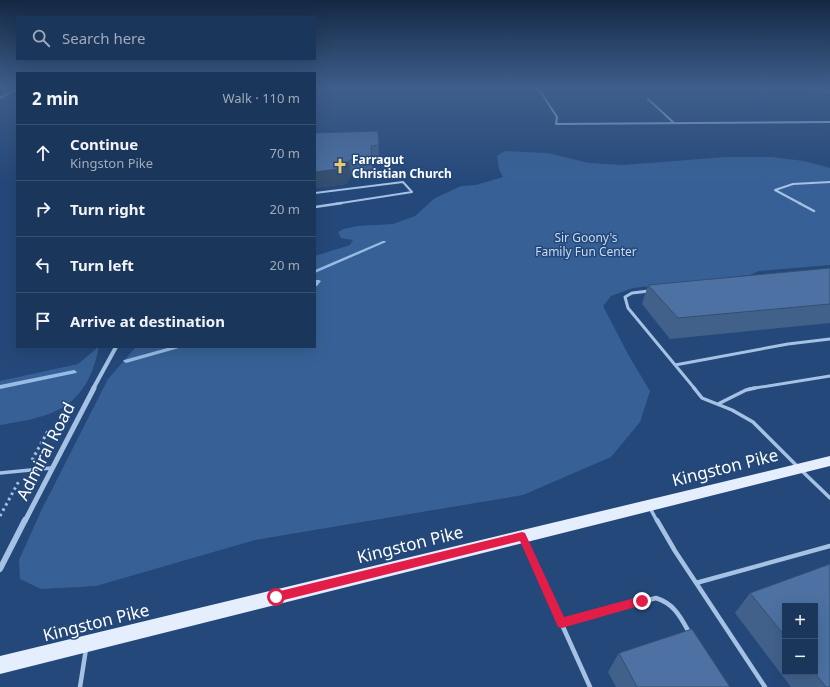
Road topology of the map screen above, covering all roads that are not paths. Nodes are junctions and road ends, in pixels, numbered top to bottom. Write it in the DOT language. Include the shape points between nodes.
graph roads {
  1 [pos="557,120"];
  2 [pos="672,120"];
  3 [pos="830,122"];
  4 [pos="675,123"];
  5 [pos="830,182"];
  6 [pos="316,194"];
  7 [pos="316,207"];
  8 [pos="814,211"];
  9 [pos="656,290"];
  10 [pos="830,339"];
  11 [pos="115,348"];
  12 [pos="675,364"];
  13 [pos="830,376"];
  14 [pos="718,404"];
  15 [pos="830,460"];
  16 [pos="51,468"];
  17 [pos="799,468"];
  18 [pos="0,473"];
  19 [pos="830,498"];
  20 [pos="648,505"];
  21 [pos="522,536"];
  22 [pos="830,546"];
  23 [pos="0,569"];
  24 [pos="696,583"];
  25 [pos="562,623"];
  26 [pos="694,640"];
  27 [pos="87,644"];
  28 [pos="0,665"];
  29 [pos="80,687"];
  30 [pos="590,687"];
  31 [pos="765,687"];
  1 -- 4 [label="street" via="556,124"];
  2 -- 4 [label="street"];
  3 -- 4 [label="street"];
  5 -- 8 [label="lane" via="793,184 775,190"];
  6 -- 7 [label="lane" via="403,182 412,192"];
  9 -- 12 [label="lane" via="632,293 625,297 628,308"];
  10 -- 12 [label="lane"];
  11 -- 16 [label="street, Admiral Road"];
  12 -- 14 [label="lane" via="702,398"];
  13 -- 14 [label="lane" via="746,390"];
  14 -- 17 [label="lane" via="753,422"];
  15 -- 17 [label="main road, Kingston Pike"];
  16 -- 18 [label="lane"];
  16 -- 23 [label="street, Admiral Road"];
  17 -- 19 [label="lane"];
  17 -- 20 [label="main road, Kingston Pike"];
  20 -- 21 [label="main road, Kingston Pike"];
  20 -- 24 [label="lane"];
  21 -- 25 [label="lane"];
  21 -- 27 [label="main road, Kingston Pike"];
  22 -- 24 [label="lane"];
  24 -- 31 [label="lane"];
  25 -- 26 [label="lane" via="656,598 664,599 674,606"];
  25 -- 30 [label="lane"];
  27 -- 28 [label="main road, Kingston Pike"];
  27 -- 29 [label="lane"];
}
